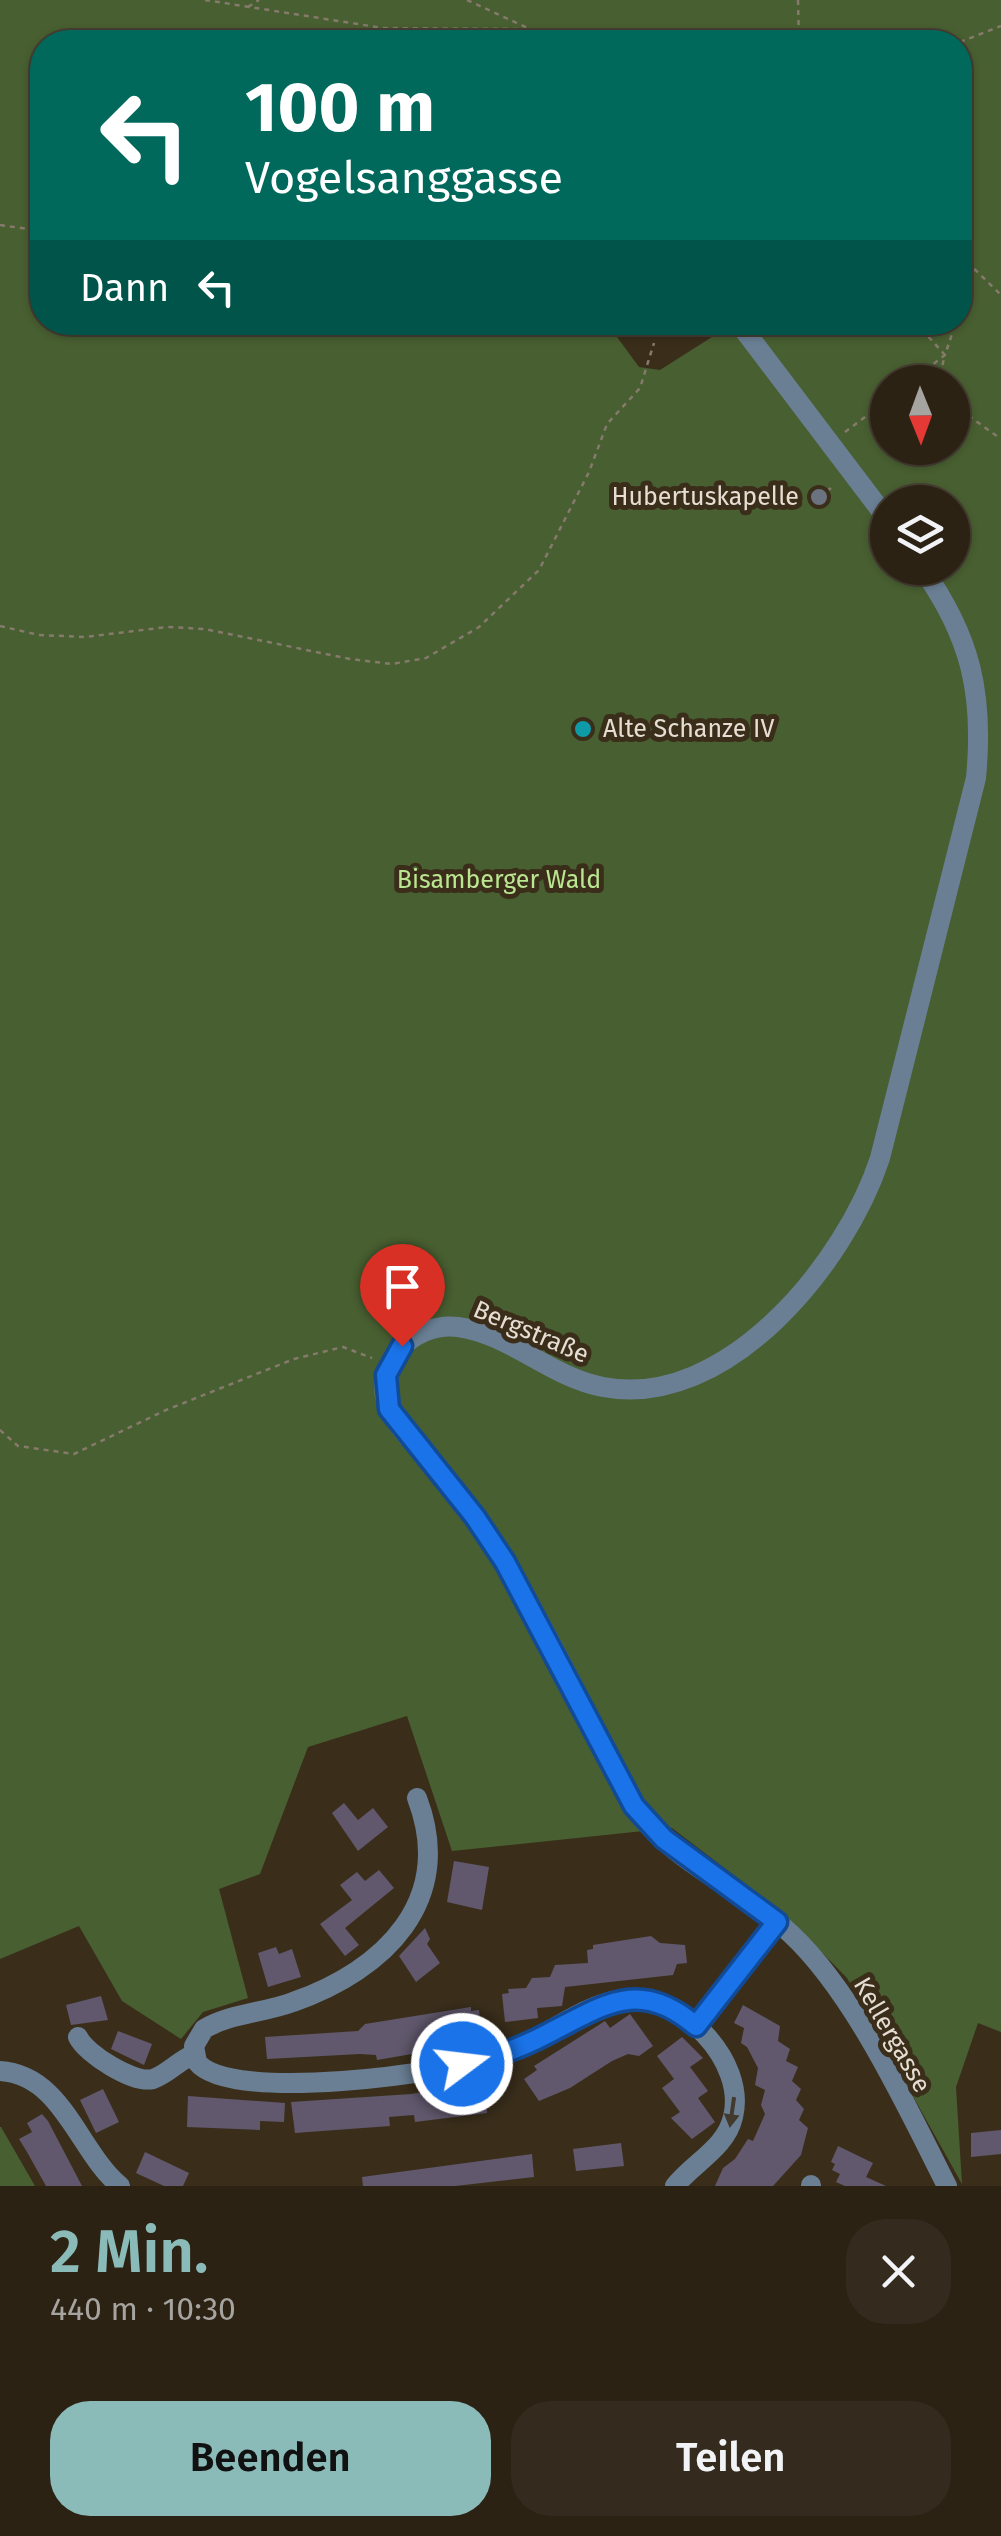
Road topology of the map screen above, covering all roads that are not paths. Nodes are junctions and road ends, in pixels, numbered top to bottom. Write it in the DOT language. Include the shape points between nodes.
graph roads {
  1 [pos="748,335"];
  2 [pos="870,495"];
  3 [pos="933,585"];
  4 [pos="418,1798"];
  5 [pos="777,1922"];
  6 [pos="696,2026"];
  7 [pos="78,2037"];
  8 [pos="195,2054"];
  9 [pos="0,2071"];
  10 [pos="120,2186"];
  11 [pos="675,2186"];
  12 [pos="948,2186"];
  1 -- 2 [label="street"];
  3 -- 5 [label="street, Bergstraße" via="968,649 979,718 976,778 880,1158 844,1236 758,1333 678,1386 602,1387 458,1327 416,1335 386,1375 389,1409 505,1562 647,1824"];
  4 -- 8 [label="street" via="430,1873 400,1932 324,1990 213,2023 196,2038"];
  5 -- 6 [label="street"];
  5 -- 12 [label="street, Kellergasse" via="846,2001"];
  6 -- 8 [label="street" via="667,2005 622,1999 488,2059 306,2082 217,2077"];
  6 -- 11 [label="street, one-way" via="723,2063 735,2103 720,2142"];
  7 -- 8 [label="street" via="93,2056 144,2079"];
  9 -- 10 [label="street" via="46,2090"];
}
